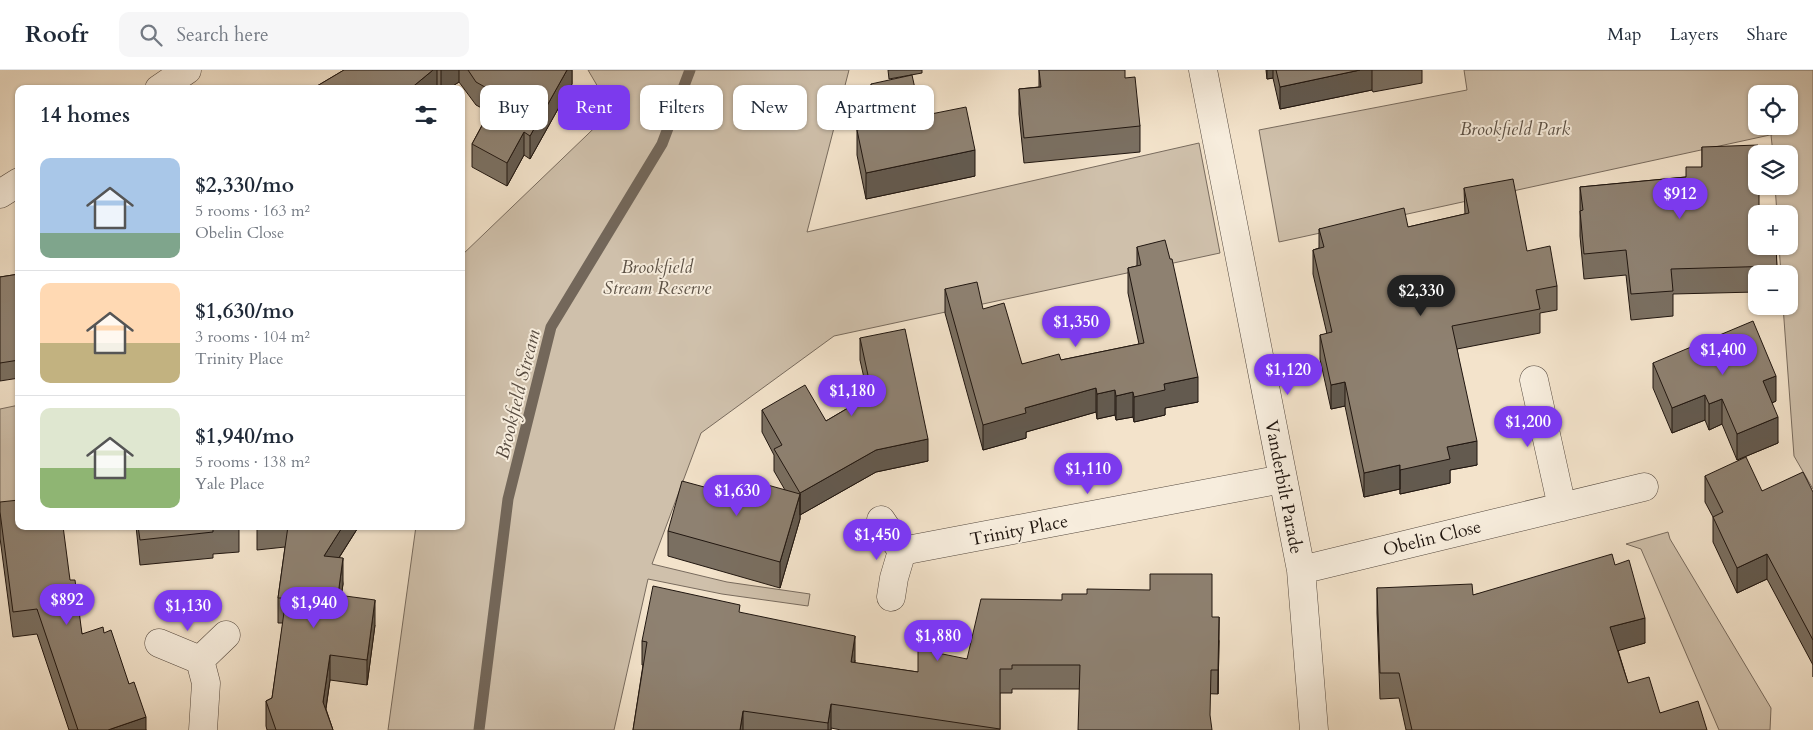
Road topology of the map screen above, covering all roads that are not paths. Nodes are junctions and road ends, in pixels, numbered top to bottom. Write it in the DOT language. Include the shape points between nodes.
graph roads {
  1 [pos="186,70"];
  2 [pos="1203,70"];
  3 [pos="165,85"];
  4 [pos="15,185"];
  5 [pos="0,194"];
  6 [pos="1534,380"];
  7 [pos="1282,479"];
  8 [pos="1644,487"];
  9 [pos="1562,507"];
  10 [pos="881,520"];
  11 [pos="902,552"];
  12 [pos="1301,570"];
  13 [pos="891,597"];
  14 [pos="226,635"];
  15 [pos="159,643"];
  16 [pos="200,660"];
  17 [pos="203,730"];
  18 [pos="1314,730"];
  1 -- 3 [label="street"];
  2 -- 7 [label="street, Vanderbilt Parade"];
  4 -- 5 [label="street"];
  6 -- 9 [label="street"];
  7 -- 11 [label="street, Trinity Place"];
  7 -- 12 [label="street, Vanderbilt Parade"];
  8 -- 9 [label="street, Obelin Close"];
  9 -- 12 [label="street, Obelin Close"];
  10 -- 11 [label="street"];
  11 -- 13 [label="street"];
  12 -- 18 [label="street, Vanderbilt Parade"];
  14 -- 16 [label="street"];
  15 -- 16 [label="street"];
  16 -- 17 [label="street" via="206,683"];
}
